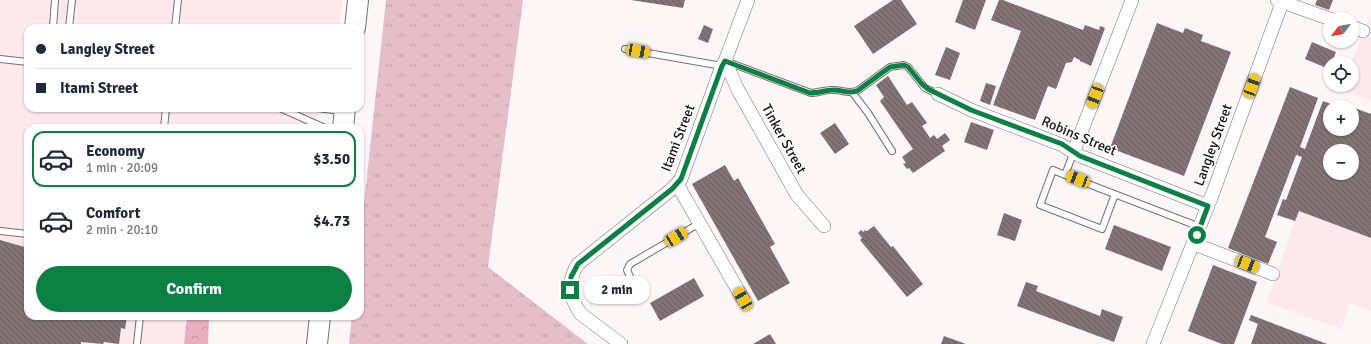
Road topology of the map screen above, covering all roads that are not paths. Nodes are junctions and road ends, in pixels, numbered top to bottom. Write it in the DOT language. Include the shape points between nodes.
graph roads {
  1 [pos="56,0"];
  2 [pos="72,0"];
  3 [pos="178,0"];
  4 [pos="358,0"];
  5 [pos="748,0"];
  6 [pos="1132,0"];
  7 [pos="1281,1"];
  8 [pos="1323,16"];
  9 [pos="53,24"];
  10 [pos="69,24"];
  11 [pos="175,24"];
  12 [pos="355,24"];
  13 [pos="625,48"];
  14 [pos="0,59"];
  15 [pos="24,62"];
  16 [pos="724,64"];
  17 [pos="852,92"];
  18 [pos="938,94"];
  19 [pos="166,112"];
  20 [pos="289,112"];
  21 [pos="330,112"];
  22 [pos="344,116"];
  23 [pos="164,124"];
  24 [pos="316,124"];
  25 [pos="892,151"];
  26 [pos="1074,151"];
  27 [pos="1065,175"];
  28 [pos="677,184"];
  29 [pos="1115,194"];
  30 [pos="1208,206"];
  31 [pos="700,223"];
  32 [pos="824,226"];
  33 [pos="1200,227"];
  34 [pos="0,231"];
  35 [pos="24,234"];
  36 [pos="1194,244"];
  37 [pos="1273,274"];
  38 [pos="633,283"];
  39 [pos="743,299"];
  40 [pos="139,320"];
  41 [pos="319,320"];
  42 [pos="136,344"];
  43 [pos="316,344"];
  44 [pos="621,344"];
  45 [pos="1153,344"];
  1 -- 9 [label="lane"];
  2 -- 10 [label="lane"];
  3 -- 11 [label="lane"];
  4 -- 12 [label="main road"];
  5 -- 16 [label="street, Itami Street"];
  6 -- 26 [label="street"];
  7 -- 8 [label="street"];
  7 -- 30 [label="street, Langley Street"];
  13 -- 16 [label="lane"];
  14 -- 15 [label="lane"];
  16 -- 17 [label="lane" via="810,93 834,90"];
  16 -- 28 [label="street, Itami Street"];
  16 -- 32 [label="street, Tinker Street" via="797,195"];
  17 -- 18 [label="lane" via="890,67 904,65 925,88"];
  17 -- 25 [label="lane"];
  18 -- 26 [label="street, Robins Street" via="971,110 1062,144"];
  19 -- 23 [label="lane"];
  20 -- 24 [label="lane"];
  21 -- 22 [label="lane"];
  26 -- 27 [label="lane"];
  26 -- 30 [label="street, Robins Street"];
  27 -- 29 [label="lane"];
  27 -- 29 [label="lane" via="1053,170 1040,205 1102,229"];
  28 -- 31 [label="street"];
  28 -- 44 [label="street, Itami Street" via="578,264 571,277 570,290 581,314"];
  29 -- 33 [label="lane"];
  30 -- 33 [label="street, Langley Street"];
  31 -- 38 [label="lane" via="630,264 627,270"];
  31 -- 39 [label="street"];
  33 -- 36 [label="street, Langley Street"];
  34 -- 35 [label="lane"];
  36 -- 37 [label="street"];
  36 -- 45 [label="street, Langley Street"];
  40 -- 42 [label="lane"];
  41 -- 43 [label="main road"];
}
